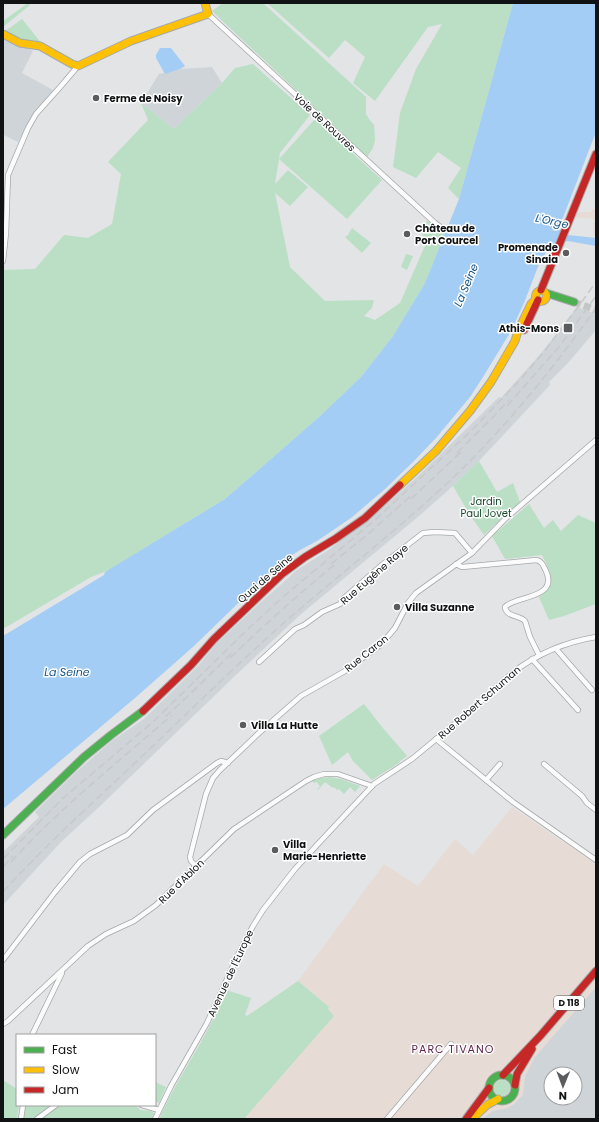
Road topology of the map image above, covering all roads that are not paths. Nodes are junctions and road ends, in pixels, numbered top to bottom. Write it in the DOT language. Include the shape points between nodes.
graph roads {
  1 [pos="204,3"];
  2 [pos="208,14"];
  3 [pos="3,34"];
  4 [pos="78,66"];
  5 [pos="596,154"];
  6 [pos="444,229"];
  7 [pos="3,261"];
  8 [pos="543,292"];
  9 [pos="574,302"];
  10 [pos="596,440"];
  11 [pos="472,553"];
  12 [pos="456,564"];
  13 [pos="596,637"];
  14 [pos="556,648"];
  15 [pos="539,655"];
  16 [pos="532,659"];
  17 [pos="259,662"];
  18 [pos="592,690"];
  19 [pos="578,710"];
  20 [pos="436,739"];
  21 [pos="228,763"];
  22 [pos="500,764"];
  23 [pos="544,764"];
  24 [pos="486,780"];
  25 [pos="372,786"];
  26 [pos="596,810"];
  27 [pos="3,835"];
  28 [pos="596,860"];
  29 [pos="196,866"];
  30 [pos="3,960"];
  31 [pos="62,971"];
  32 [pos="596,972"];
  33 [pos="3,1024"];
  34 [pos="32,1034"];
  35 [pos="541,1035"];
  36 [pos="452,1044"];
  37 [pos="503,1075"];
  38 [pos="515,1085"];
  39 [pos="490,1088"];
  40 [pos="498,1099"];
  41 [pos="23,1106"];
  42 [pos="55,1106"];
  43 [pos="145,1106"];
  44 [pos="159,1110"];
  45 [pos="21,1119"];
  46 [pos="37,1119"];
  47 [pos="155,1119"];
  48 [pos="387,1119"];
  49 [pos="466,1119"];
  50 [pos="472,1119"];
  1 -- 2 [label="main road"];
  2 -- 4 [label="main road" via="137,39"];
  2 -- 6 [label="street, Voie de Rouvres"];
  3 -- 4 [label="main road" via="20,42 40,46"];
  4 -- 7 [label="street" via="36,114 8,175"];
  5 -- 8 [label="main road, Quai de Seine" via="544,280"];
  8 -- 9 [label="main road"];
  8 -- 27 [label="main road, Quai de Seine" via="536,293 537,299 523,332 495,376 436,451 365,518 282,574 214,638 154,702 84,757"];
  10 -- 11 [label="street, Rue Caron" via="506,518"];
  11 -- 12 [label="street, Rue Caron"];
  11 -- 17 [label="street, Rue Eugène Raye" via="456,533 423,533 383,564 340,604 295,629"];
  12 -- 15 [label="street" via="462,567 536,560 542,563 548,576 545,588 528,598 508,604 505,608 508,613 523,618"];
  12 -- 21 [label="street, Rue Caron" via="415,593 395,628 379,646 345,671 301,696"];
  13 -- 14 [label="street, Rue Robert Schuman"];
  14 -- 15 [label="street, Rue Robert Schuman"];
  14 -- 18 [label="street"];
  15 -- 16 [label="street, Rue Robert Schuman"];
  16 -- 19 [label="street"];
  16 -- 20 [label="street, Rue Robert Schuman" via="512,672"];
  20 -- 24 [label="street"];
  20 -- 25 [label="street, Rue Robert Schuman"];
  21 -- 29 [label="street, Rue Caron" via="213,778 206,794 190,857"];
  21 -- 30 [label="street" via="217,763 153,810 127,835 80,862"];
  22 -- 24 [label="street"];
  23 -- 26 [label="street"];
  24 -- 28 [label="street"];
  25 -- 29 [label="street, Rue d'Ablon" via="336,774 314,777 234,829"];
  25 -- 44 [label="street, Avenue de l'Europe" via="301,862 263,910 239,953 207,1023"];
  29 -- 31 [label="street, Rue d'Ablon" via="156,904 134,921 98,938"];
  31 -- 33 [label="street, Rue d'Ablon"];
  31 -- 34 [label="street"];
  32 -- 35 [label="main road, D 118"];
  35 -- 37 [label="main road, D 118"];
  35 -- 38 [label="main road, D 118" via="517,1074"];
  36 -- 48 [label="street"];
  37 -- 38 [label="main road" via="511,1078"];
  37 -- 39 [label="main road" via="493,1079"];
  38 -- 40 [label="main road" via="512,1097"];
  39 -- 40 [label="main road" via="492,1095"];
  39 -- 49 [label="main road"];
  40 -- 50 [label="main road" via="483,1107"];
  41 -- 45 [label="street"];
  42 -- 46 [label="street"];
  43 -- 44 [label="street"];
  44 -- 47 [label="street, Avenue de l'Europe"];
}
